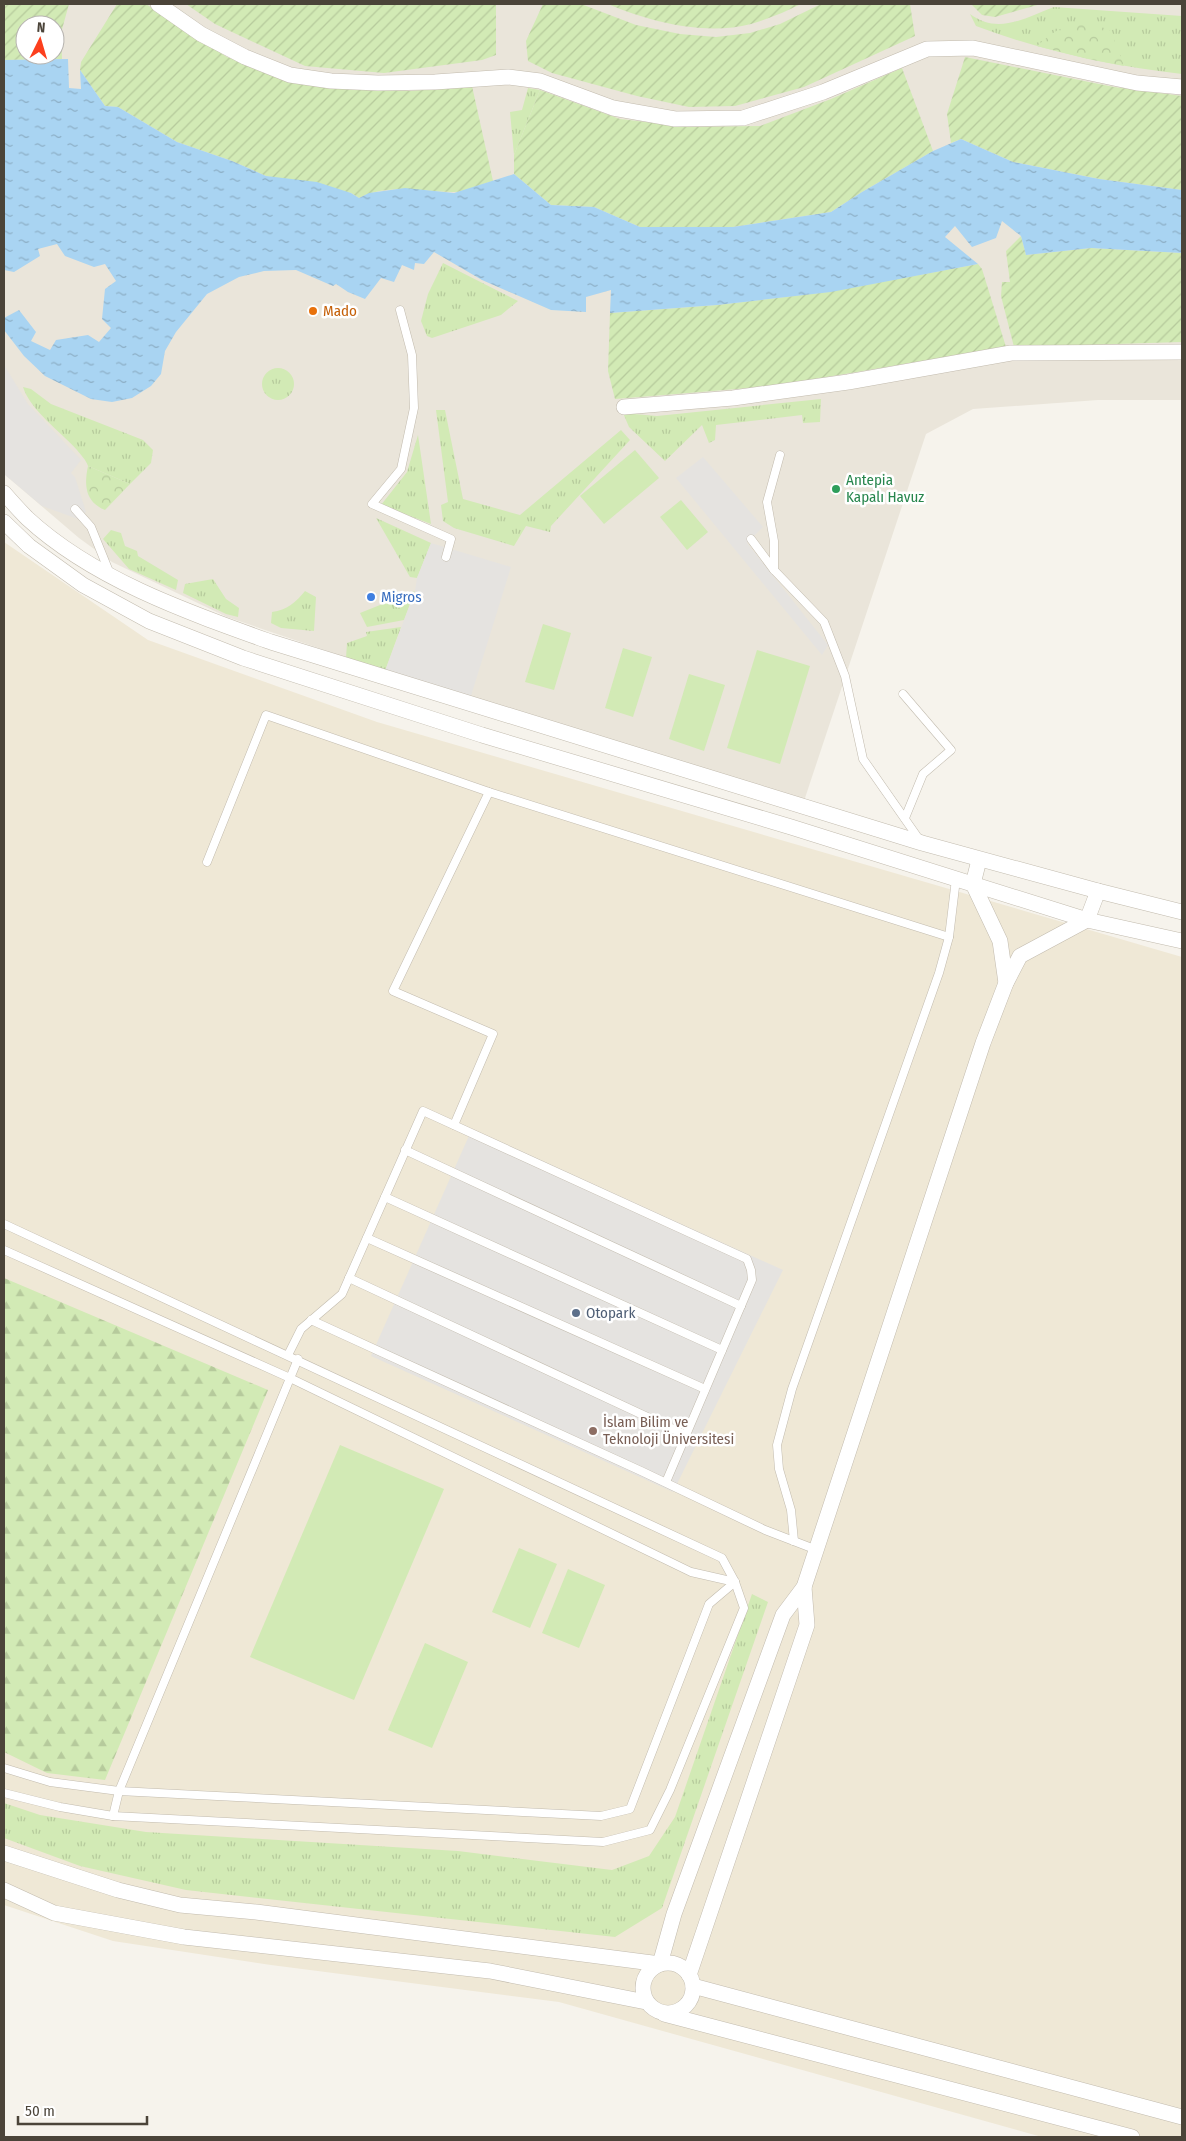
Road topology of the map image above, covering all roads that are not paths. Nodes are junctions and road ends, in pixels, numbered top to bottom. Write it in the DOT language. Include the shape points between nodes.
graph roads {
  1 [pos="158,4"];
  2 [pos="1182,87"];
  3 [pos="400,310"];
  4 [pos="1182,352"];
  5 [pos="624,407"];
  6 [pos="780,455"];
  7 [pos="4,493"];
  8 [pos="76,509"];
  9 [pos="4,522"];
  10 [pos="751,539"];
  11 [pos="446,557"];
  12 [pos="774,570"];
  13 [pos="111,576"];
  14 [pos="903,694"];
  15 [pos="489,792"];
  16 [pos="905,818"];
  17 [pos="922,843"];
  18 [pos="980,860"];
  19 [pos="207,862"];
  20 [pos="956,879"];
  21 [pos="973,884"];
  22 [pos="1098,891"];
  23 [pos="1182,912"];
  24 [pos="1086,920"];
  25 [pos="949,937"];
  26 [pos="1182,941"];
  27 [pos="1006,983"];
  28 [pos="454,1125"];
  29 [pos="405,1150"];
  30 [pos="385,1197"];
  31 [pos="4,1224"];
  32 [pos="367,1238"];
  33 [pos="4,1250"];
  34 [pos="349,1278"];
  35 [pos="741,1306"];
  36 [pos="311,1320"];
  37 [pos="722,1350"];
  38 [pos="288,1355"];
  39 [pos="298,1360"];
  40 [pos="290,1378"];
  41 [pos="705,1389"];
  42 [pos="686,1435"];
  43 [pos="666,1482"];
  44 [pos="794,1541"];
  45 [pos="816,1550"];
  46 [pos="736,1582"];
  47 [pos="804,1587"];
  48 [pos="4,1768"];
  49 [pos="119,1791"];
  50 [pos="4,1793"];
  51 [pos="113,1816"];
  52 [pos="4,1853"];
  53 [pos="4,1890"];
  54 [pos="660,1964"];
  55 [pos="691,1980"];
  56 [pos="646,2002"];
  57 [pos="664,2014"];
  58 [pos="1182,2117"];
  59 [pos="1132,2137"];
  1 -- 2 [label="street" via="202,34 245,57 290,74 331,81 378,83 508,77 540,81 613,108 674,119 743,118 823,92 926,49 973,48 1137,84"];
  3 -- 11 [label="lane" via="412,355 414,408 401,469 372,504 451,540"];
  4 -- 5 [label="street" via="1011,354 848,382"];
  6 -- 12 [label="lane" via="767,502 774,541"];
  7 -- 13 [label="street" via="28,518 68,550"];
  8 -- 13 [label="lane" via="91,527"];
  9 -- 20 [label="street" via="29,546 83,585 149,621 243,658 482,735"];
  10 -- 12 [label="lane"];
  12 -- 16 [label="lane" via="824,622 845,676 863,759"];
  13 -- 17 [label="street" via="182,610 270,642"];
  14 -- 16 [label="lane" via="951,750 923,774"];
  15 -- 19 [label="lane" via="266,715"];
  15 -- 25 [label="lane"];
  15 -- 28 [label="lane" via="393,991 493,1034"];
  16 -- 17 [label="lane"];
  17 -- 18 [label="street"];
  18 -- 21 [label="street"];
  18 -- 22 [label="street"];
  20 -- 21 [label="street"];
  20 -- 25 [label="lane"];
  21 -- 24 [label="street"];
  21 -- 27 [label="street" via="1000,942"];
  22 -- 23 [label="street"];
  22 -- 24 [label="street"];
  24 -- 26 [label="street"];
  24 -- 27 [label="street" via="1020,956"];
  25 -- 44 [label="lane" via="792,1389 777,1445"];
  27 -- 45 [label="street" via="983,1043"];
  28 -- 29 [label="lane" via="423,1110"];
  28 -- 35 [label="lane" via="746,1259 752,1280"];
  29 -- 30 [label="lane"];
  29 -- 35 [label="lane"];
  30 -- 32 [label="lane"];
  30 -- 37 [label="lane"];
  31 -- 38 [label="lane"];
  32 -- 34 [label="lane"];
  32 -- 41 [label="lane"];
  33 -- 40 [label="lane"];
  34 -- 36 [label="lane" via="342,1294"];
  34 -- 42 [label="lane"];
  35 -- 37 [label="lane"];
  36 -- 38 [label="lane" via="301,1329"];
  36 -- 43 [label="lane"];
  37 -- 41 [label="lane"];
  38 -- 39 [label="lane"];
  39 -- 40 [label="lane"];
  39 -- 46 [label="lane" via="722,1558"];
  40 -- 46 [label="lane" via="691,1572"];
  40 -- 49 [label="lane"];
  41 -- 42 [label="lane"];
  42 -- 43 [label="lane"];
  43 -- 44 [label="lane"];
  44 -- 45 [label="lane"];
  45 -- 47 [label="street"];
  46 -- 49 [label="lane" via="709,1604 630,1809 601,1816"];
  46 -- 51 [label="lane" via="744,1608 670,1790 650,1830 603,1842"];
  47 -- 54 [label="street" via="783,1616 674,1914"];
  47 -- 55 [label="street" via="807,1625"];
  48 -- 49 [label="lane" via="50,1782"];
  49 -- 51 [label="lane"];
  50 -- 51 [label="lane"];
  52 -- 54 [label="street" via="118,1890 180,1906 256,1912"];
  53 -- 56 [label="street" via="54,1913 184,1937 490,1971"];
  54 -- 55 [label="street" via="676,1964"];
  54 -- 56 [label="street" via="647,1973 644,1980"];
  55 -- 57 [label="street" via="693,1994 686,2007"];
  55 -- 58 [label="street"];
  56 -- 57 [label="street"];
  57 -- 59 [label="street"];
}
